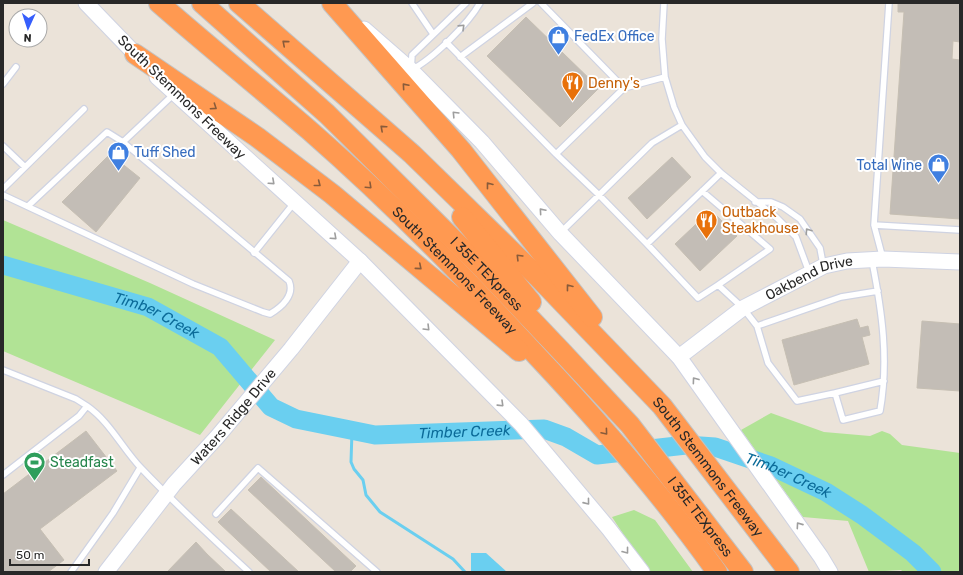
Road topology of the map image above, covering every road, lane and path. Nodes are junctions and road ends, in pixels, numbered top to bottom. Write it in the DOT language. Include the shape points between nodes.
graph roads {
  1 [pos="86,3"];
  2 [pos="158,3"];
  3 [pos="177,3"];
  4 [pos="202,3"];
  5 [pos="240,3"];
  6 [pos="332,3"];
  7 [pos="335,3"];
  8 [pos="412,3"];
  9 [pos="466,3"];
  10 [pos="480,3"];
  11 [pos="533,3"];
  12 [pos="542,3"];
  13 [pos="664,3"];
  14 [pos="889,3"];
  15 [pos="433,34"];
  16 [pos="446,42"];
  17 [pos="135,54"];
  18 [pos="460,57"];
  19 [pos="16,67"];
  20 [pos="411,70"];
  21 [pos="665,77"];
  22 [pos="3,84"];
  23 [pos="624,88"];
  24 [pos="174,94"];
  25 [pos="84,109"];
  26 [pos="682,125"];
  27 [pos="310,131"];
  28 [pos="123,142"];
  29 [pos="3,146"];
  30 [pos="412,154"];
  31 [pos="556,154"];
  32 [pos="25,167"];
  33 [pos="721,174"];
  34 [pos="3,189"];
  35 [pos="702,191"];
  36 [pos="3,195"];
  37 [pos="599,195"];
  38 [pos="294,202"];
  39 [pos="755,202"];
  40 [pos="28,206"];
  41 [pos="874,225"];
  42 [pos="960,230"];
  43 [pos="560,233"];
  44 [pos="647,244"];
  45 [pos="254,253"];
  46 [pos="877,260"];
  47 [pos="360,262"];
  48 [pos="960,262"];
  49 [pos="824,266"];
  50 [pos="809,272"];
  51 [pos="718,285"];
  52 [pos="878,291"];
  53 [pos="743,308"];
  54 [pos="757,326"];
  55 [pos="679,357"];
  56 [pos="3,370"];
  57 [pos="884,381"];
  58 [pos="835,393"];
  59 [pos="580,402"];
  60 [pos="87,406"];
  61 [pos="662,406"];
  62 [pos="630,425"];
  63 [pos="140,468"];
  64 [pos="3,475"];
  65 [pos="166,493"];
  66 [pos="216,514"];
  67 [pos="697,544"];
  68 [pos="733,569"];
  69 [pos="71,572"];
  70 [pos="106,572"];
  71 [pos="249,572"];
  72 [pos="377,572"];
  73 [pos="642,572"];
  74 [pos="717,572"];
  75 [pos="789,572"];
  76 [pos="830,572"];
  1 -- 17 [label="main road, South Stemmons Freeway"];
  2 -- 27 [label="highway, South Stemmons Freeway"];
  3 -- 27 [label="highway"];
  4 -- 62 [label="highway, I 35E TEXpress" via="327,114 408,193 495,281"];
  30 -- 5 [label="highway, South Stemmons Freeway, one-way"];
  61 -- 6 [label="highway, one-way" via="461,150"];
  7 -- 20 [label="main road"];
  8 -- 15 [label="lane"];
  9 -- 15 [label="lane"];
  16 -- 10 [label="lane, one-way" via="473,16"];
  11 -- 18 [label="lane"];
  12 -- 23 [label="lane"];
  13 -- 21 [label="lane" via="662,39"];
  14 -- 41 [label="lane"];
  15 -- 20 [label="lane" via="412,55"];
  16 -- 18 [label="lane"];
  16 -- 20 [label="lane" via="424,64"];
  17 -- 24 [label="main road, South Stemmons Freeway"];
  17 -- 59 [label="highway, one-way" via="257,137 332,194"];
  18 -- 31 [label="lane"];
  19 -- 22 [label="lane"];
  43 -- 20 [label="main road, one-way" via="482,142"];
  21 -- 23 [label="lane"];
  21 -- 26 [label="lane"];
  23 -- 31 [label="lane"];
  24 -- 28 [label="lane"];
  24 -- 38 [label="main road, South Stemmons Freeway, one-way"];
  25 -- 32 [label="lane"];
  26 -- 33 [label="lane"];
  26 -- 37 [label="lane" via="652,143"];
  27 -- 59 [label="highway, South Stemmons Freeway, one-way" via="460,274"];
  28 -- 40 [label="lane" via="107,132"];
  28 -- 45 [label="lane"];
  29 -- 32 [label="lane"];
  61 -- 30 [label="highway, South Stemmons Freeway, one-way" via="538,277"];
  30 -- 62 [label="highway"];
  31 -- 37 [label="lane"];
  32 -- 34 [label="lane"];
  33 -- 35 [label="lane"];
  33 -- 39 [label="lane"];
  35 -- 44 [label="lane"];
  35 -- 51 [label="lane" via="770,249"];
  36 -- 40 [label="lane"];
  37 -- 43 [label="lane"];
  37 -- 44 [label="lane"];
  38 -- 45 [label="lane"];
  38 -- 47 [label="main road, South Stemmons Freeway, one-way"];
  49 -- 39 [label="lane, one-way" via="820,248 800,219 771,202"];
  39 -- 50 [label="lane" via="777,218 796,238"];
  40 -- 45 [label="lane" via="193,284 270,314 286,300 292,288 289,282"];
  41 -- 42 [label="lane"];
  41 -- 46 [label="lane"];
  43 -- 55 [label="main road"];
  44 -- 51 [label="lane" via="698,298"];
  46 -- 48 [label="main road, Oakbend Drive"];
  46 -- 49 [label="main road, Oakbend Drive" via="847,261"];
  46 -- 52 [label="lane"];
  47 -- 65 [label="main road, Waters Ridge Drive" via="291,349"];
  47 -- 73 [label="main road, South Stemmons Freeway, one-way" via="521,424"];
  49 -- 50 [label="main road, Oakbend Drive"];
  50 -- 53 [label="main road, Oakbend Drive"];
  51 -- 53 [label="lane"];
  52 -- 54 [label="lane" via="841,296"];
  52 -- 57 [label="lane" via="884,340"];
  53 -- 54 [label="lane"];
  53 -- 55 [label="main road, Oakbend Drive"];
  54 -- 58 [label="lane" via="768,364 797,401"];
  76 -- 55 [label="main road, one-way"];
  56 -- 60 [label="lane" via="76,399"];
  57 -- 58 [label="lane"];
  57 -- 58 [label="lane" via="880,411 843,420"];
  59 -- 67 [label="highway, South Stemmons Freeway, one-way"];
  60 -- 63 [label="lane" via="100,415"];
  60 -- 64 [label="lane" via="80,416"];
  61 -- 75 [label="highway, South Stemmons Freeway"];
  62 -- 68 [label="highway, I 35E TEXpress"];
  63 -- 65 [label="lane"];
  63 -- 69 [label="lane" via="113,513"];
  65 -- 70 [label="main road, Waters Ridge Drive"];
  65 -- 71 [label="lane"];
  66 -- 72 [label="lane" via="258,468"];
  67 -- 68 [label="highway"];
  67 -- 74 [label="highway, South Stemmons Freeway"];
}
